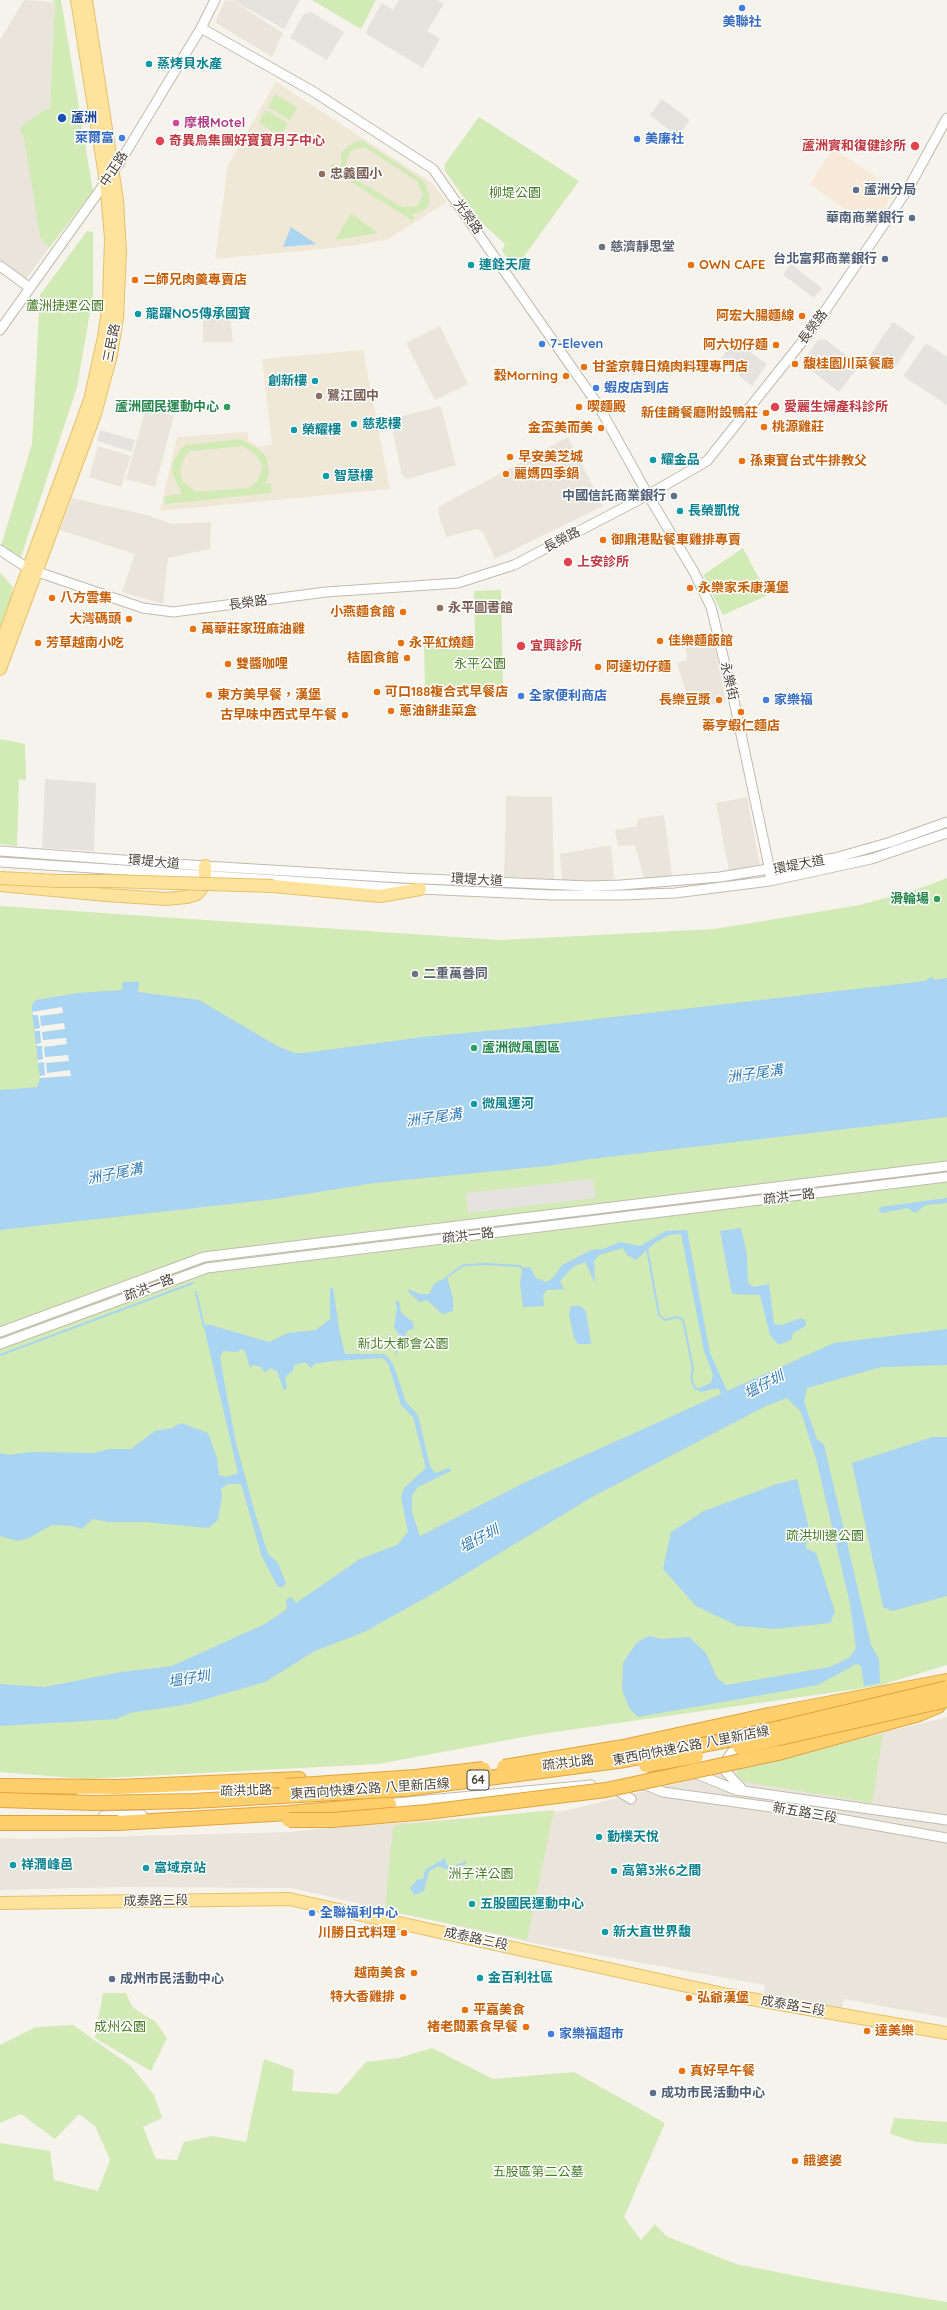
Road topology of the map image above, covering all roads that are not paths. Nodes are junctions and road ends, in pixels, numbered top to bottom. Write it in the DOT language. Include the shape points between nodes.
graph roads {
  1 [pos="77,0"];
  2 [pos="86,0"];
  3 [pos="215,0"];
  4 [pos="201,28"];
  5 [pos="947,118"];
  6 [pos="109,178"];
  7 [pos="0,266"];
  8 [pos="30,288"];
  9 [pos="0,330"];
  10 [pos="648,496"];
  11 [pos="0,550"];
  12 [pos="33,571"];
  13 [pos="0,647"];
  14 [pos="0,670"];
  15 [pos="947,822"];
  16 [pos="947,833"];
  17 [pos="0,850"];
  18 [pos="0,862"];
  19 [pos="770,870"];
  20 [pos="206,871"];
  21 [pos="0,878"];
  22 [pos="770,881"];
  23 [pos="0,885"];
  24 [pos="420,889"];
  25 [pos="947,1166"];
  26 [pos="947,1177"];
  27 [pos="0,1332"];
  28 [pos="0,1344"];
  29 [pos="947,1681"];
  30 [pos="947,1688"];
  31 [pos="947,1702"];
  32 [pos="732,1752"];
  33 [pos="680,1765"];
  34 [pos="408,1781"];
  35 [pos="606,1784"];
  36 [pos="0,1786"];
  37 [pos="743,1790"];
  38 [pos="663,1792"];
  39 [pos="112,1795"];
  40 [pos="0,1796"];
  41 [pos="631,1799"];
  42 [pos="0,1800"];
  43 [pos="389,1804"];
  44 [pos="0,1810"];
  45 [pos="0,1817"];
  46 [pos="64,1818"];
  47 [pos="947,1820"];
  48 [pos="0,1823"];
  49 [pos="947,1838"];
  50 [pos="0,1903"];
  51 [pos="947,2034"];
  1 -- 6 [label="main road, 三民路"];
  2 -- 6 [label="main road, 三民路"];
  3 -- 4 [label="street, 中正路"];
  4 -- 6 [label="street, 中正路"];
  4 -- 10 [label="street, 光榮路" via="314,92 433,170 598,405"];
  5 -- 10 [label="street, 長榮路" via="908,190 814,327 707,461"];
  6 -- 8 [label="street, 中正路"];
  6 -- 12 [label="main road, 三民路" via="120,252 117,318 111,356 95,414"];
  7 -- 8 [label="street"];
  8 -- 9 [label="street, 中正路"];
  10 -- 12 [label="street, 長榮路" via="514,565 458,583 326,592 173,612 143,608"];
  10 -- 19 [label="street, 永樂街" via="694,572 711,607"];
  11 -- 12 [label="street, 長榮路"];
  12 -- 13 [label="main road, 三民路"];
  12 -- 14 [label="main road, 三民路"];
  15 -- 19 [label="street, 環堤大道" via="867,850"];
  16 -- 22 [label="street, 環堤大道" via="871,859"];
  17 -- 20 [label="street, 環堤大道"];
  18 -- 20 [label="street, 環堤大道"];
  19 -- 20 [label="street, 環堤大道" via="679,882 588,886"];
  19 -- 22 [label="street, 永樂街"];
  20 -- 23 [label="main road" via="205,884 197,894 187,898"];
  20 -- 24 [label="street, 環堤大道"];
  21 -- 24 [label="main road, bridge" via="58,882 273,886 380,896"];
  22 -- 24 [label="street, 環堤大道" via="675,893 622,896"];
  25 -- 27 [label="street, 疏洪一路" via="204,1257"];
  26 -- 28 [label="street, 疏洪一路" via="207,1268"];
  29 -- 39 [label="highway, bridge" via="769,1715 623,1747 521,1764 416,1777"];
  30 -- 42 [label="highway, 東西向快速公路 八里新店線 / 64, bridge" via="729,1740 625,1760 413,1788 193,1801 94,1803"];
  31 -- 44 [label="highway, 東西向快速公路 八里新店線 / 64, bridge" via="668,1762 401,1796 169,1808"];
  31 -- 46 [label="highway, bridge" via="919,1714 778,1753 606,1790 426,1812 332,1820 94,1830"];
  32 -- 37 [label="street" via="725,1762 726,1772"];
  33 -- 34 [label="street, 疏洪北路" via="640,1754"];
  33 -- 37 [label="street, 新五路三段" via="736,1790"];
  34 -- 36 [label="highway" via="378,1775 118,1787"];
  34 -- 39 [label="street, 疏洪北路" via="308,1790"];
  35 -- 38 [label="street, 疏洪北路" via="646,1785"];
  35 -- 41 [label="street"];
  35 -- 43 [label="street, 疏洪北路"];
  37 -- 47 [label="street, 新五路三段"];
  38 -- 49 [label="street, 新五路三段" via="778,1808"];
  39 -- 40 [label="street, 疏洪北路"];
  43 -- 46 [label="street, 疏洪北路"];
  43 -- 48 [label="highway, bridge" via="118,1823"];
  45 -- 46 [label="street, 疏洪北路"];
  50 -- 51 [label="main road, 成泰路三段" via="289,1899 728,1995"];
}
